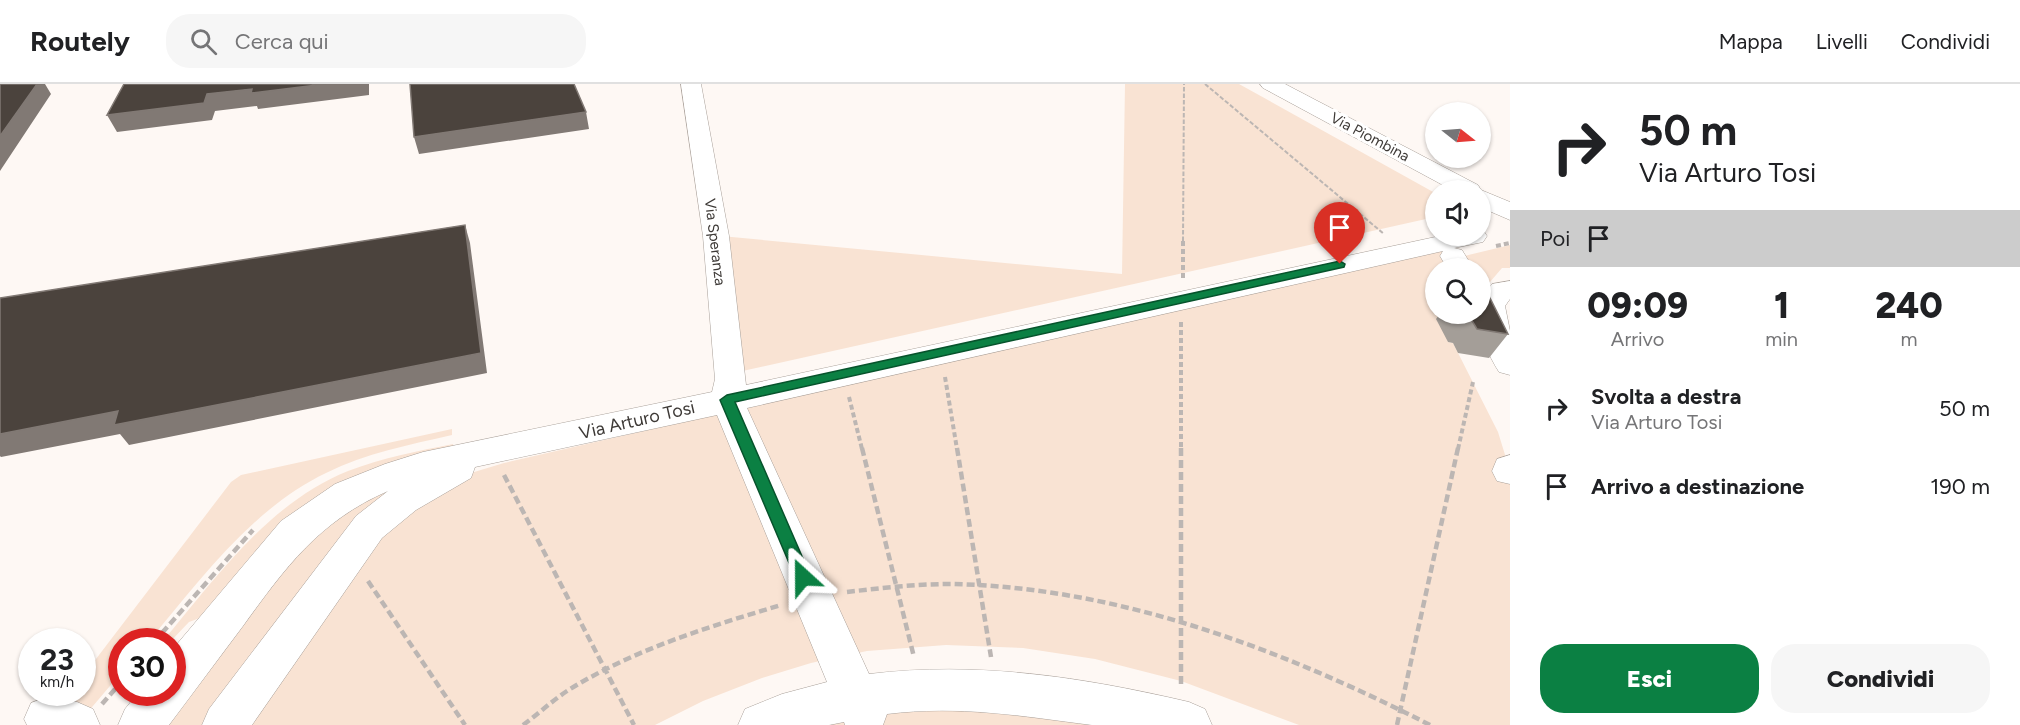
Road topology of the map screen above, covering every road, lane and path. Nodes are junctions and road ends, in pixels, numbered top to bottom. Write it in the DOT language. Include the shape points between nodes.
graph roads {
  1 [pos="691,84"];
  2 [pos="1184,84"];
  3 [pos="1205,84"];
  4 [pos="1270,84"];
  5 [pos="1450,180"];
  6 [pos="1491,203"];
  7 [pos="1510,213"];
  8 [pos="1510,228"];
  9 [pos="1491,232"];
  10 [pos="1385,235"];
  11 [pos="1510,243"];
  12 [pos="1462,253"];
  13 [pos="1510,289"];
  14 [pos="1178,312"];
  15 [pos="1491,323"];
  16 [pos="1494,329"];
  17 [pos="1510,365"];
  18 [pos="944,370"];
  19 [pos="1473,382"];
  20 [pos="848,393"];
  21 [pos="727,400"];
  22 [pos="504,469"];
  23 [pos="364,575"];
  24 [pos="981,585"];
  25 [pos="896,586"];
  26 [pos="812,596"];
  27 [pos="1181,622"];
  28 [pos="186,666"];
  29 [pos="605,671"];
  30 [pos="996,689"];
  31 [pos="923,690"];
  32 [pos="156,706"];
  33 [pos="860,706"];
  34 [pos="1400,709"];
  35 [pos="1185,724"];
  36 [pos="141,725"];
  37 [pos="225,725"];
  38 [pos="465,725"];
  39 [pos="523,725"];
  40 [pos="634,725"];
  41 [pos="761,725"];
  42 [pos="1397,725"];
  43 [pos="1430,725"];
  1 -- 21 [label="street, Via Speranza" via="716,236 731,379"];
  2 -- 14 [label="path"];
  3 -- 10 [label="path"];
  4 -- 5 [label="street, Via Piombina"];
  6 -- 7 [label="street"];
  8 -- 9 [label="street"];
  11 -- 12 [label="path"];
  12 -- 14 [label="street, Via Arturo Tosi"];
  13 -- 16 [label="street" via="1502,290 1491,306"];
  14 -- 21 [label="street, Via Arturo Tosi"];
  14 -- 27 [label="path"];
  15 -- 16 [label="street"];
  16 -- 17 [label="street"];
  18 -- 24 [label="path"];
  19 -- 34 [label="path"];
  20 -- 25 [label="path"];
  21 -- 22 [label="street, Via Arturo Tosi"];
  21 -- 26 [label="street"];
  22 -- 28 [label="street, Via Arturo Tosi" via="441,460 365,485 322,510 286,540"];
  22 -- 29 [label="path"];
  22 -- 37 [label="street, Via Arturo Tosi" via="427,485 369,528"];
  23 -- 38 [label="path"];
  24 -- 25 [label="path"];
  24 -- 27 [label="path" via="1077,598"];
  24 -- 30 [label="path"];
  25 -- 26 [label="path"];
  25 -- 31 [label="path"];
  26 -- 29 [label="path" via="708,630"];
  26 -- 33 [label="street"];
  27 -- 34 [label="path" via="1309,666"];
  27 -- 35 [label="path"];
  29 -- 39 [label="path" via="570,689"];
  29 -- 40 [label="path"];
  30 -- 31 [label="street"];
  30 -- 35 [label="street" via="1050,695"];
  31 -- 33 [label="street"];
  32 -- 36 [label="street"];
  33 -- 41 [label="street" via="776,717"];
  34 -- 42 [label="path"];
  34 -- 43 [label="path"];
}
